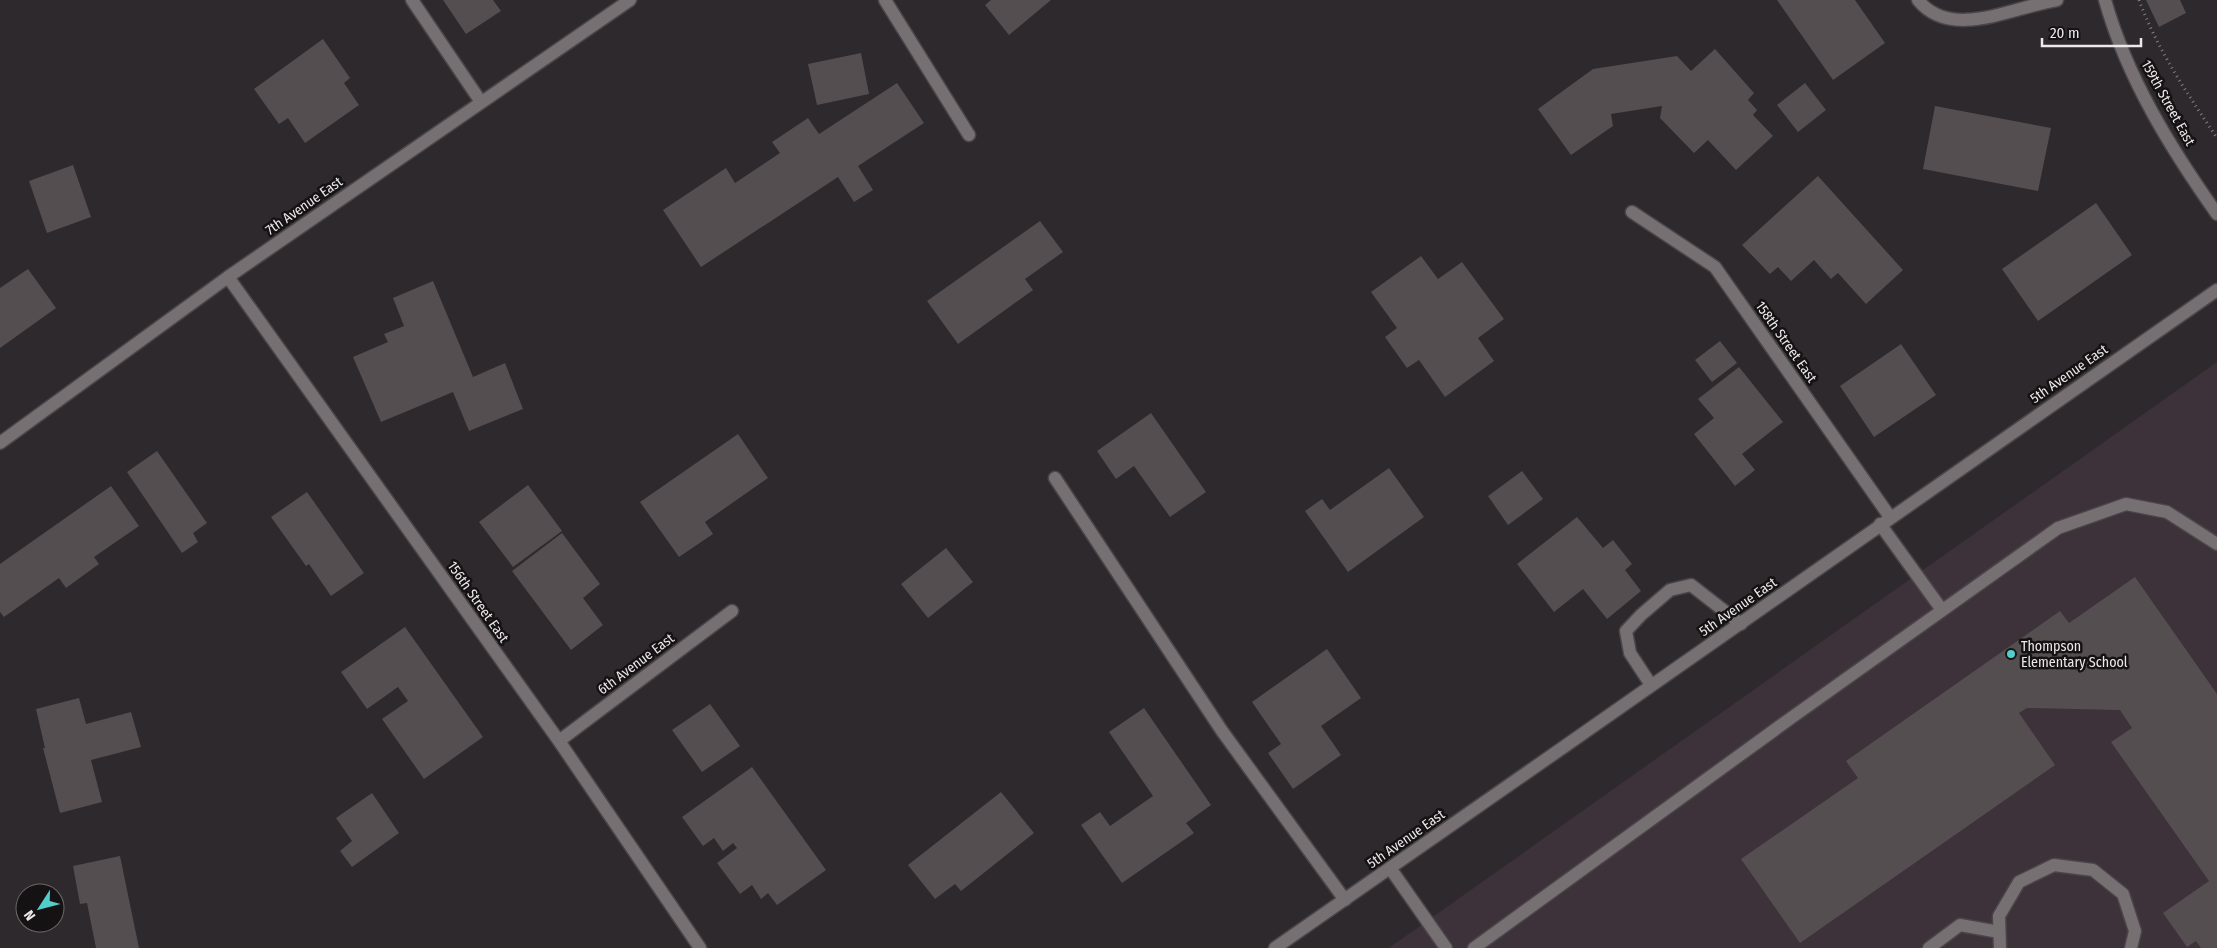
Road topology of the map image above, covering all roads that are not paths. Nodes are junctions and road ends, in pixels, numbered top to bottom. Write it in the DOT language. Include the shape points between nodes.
graph roads {
  1 [pos="412,0"];
  2 [pos="630,0"];
  3 [pos="885,0"];
  4 [pos="1918,0"];
  5 [pos="2057,0"];
  6 [pos="2105,0"];
  7 [pos="481,102"];
  8 [pos="969,136"];
  9 [pos="1632,212"];
  10 [pos="2217,214"];
  11 [pos="228,276"];
  12 [pos="2217,290"];
  13 [pos="0,443"];
  14 [pos="1055,478"];
  15 [pos="1885,520"];
  16 [pos="2217,544"];
  17 [pos="1942,610"];
  18 [pos="732,611"];
  19 [pos="1742,624"];
  20 [pos="1651,685"];
  21 [pos="559,741"];
  22 [pos="1390,868"];
  23 [pos="1345,900"];
  24 [pos="1999,932"];
  25 [pos="700,948"];
  26 [pos="1275,948"];
  27 [pos="1446,948"];
  28 [pos="1474,948"];
  29 [pos="1929,948"];
  30 [pos="2000,948"];
  31 [pos="2131,948"];
  1 -- 7 [label="street"];
  2 -- 7 [label="street, 7th Avenue East"];
  3 -- 8 [label="street"];
  4 -- 5 [label="street" via="1937,16 1970,21"];
  6 -- 10 [label="street, 159th Street East" via="2132,73 2154,115"];
  7 -- 11 [label="street, 7th Avenue East"];
  9 -- 15 [label="street, 158th Street East" via="1715,267"];
  11 -- 13 [label="street, 7th Avenue East"];
  11 -- 21 [label="street, 156th Street East"];
  12 -- 15 [label="street, 5th Avenue East"];
  14 -- 23 [label="street" via="1222,731"];
  15 -- 17 [label="street, 158th Street East"];
  15 -- 19 [label="street, 5th Avenue East"];
  16 -- 17 [label="street" via="2167,512 2126,504 2058,528"];
  17 -- 28 [label="street"];
  18 -- 21 [label="street, 6th Avenue East"];
  19 -- 20 [label="street, 5th Avenue East"];
  19 -- 20 [label="street" via="1691,585 1670,590 1626,631 1630,653"];
  20 -- 22 [label="street, 5th Avenue East"];
  21 -- 25 [label="street, 156th Street East"];
  22 -- 23 [label="street, 5th Avenue East"];
  22 -- 27 [label="street"];
  23 -- 26 [label="street, 5th Avenue East"];
  24 -- 29 [label="street" via="1960,926"];
  24 -- 30 [label="street"];
  24 -- 31 [label="street" via="1999,916 2018,882 2054,865 2093,870 2123,894 2135,931"];
}
